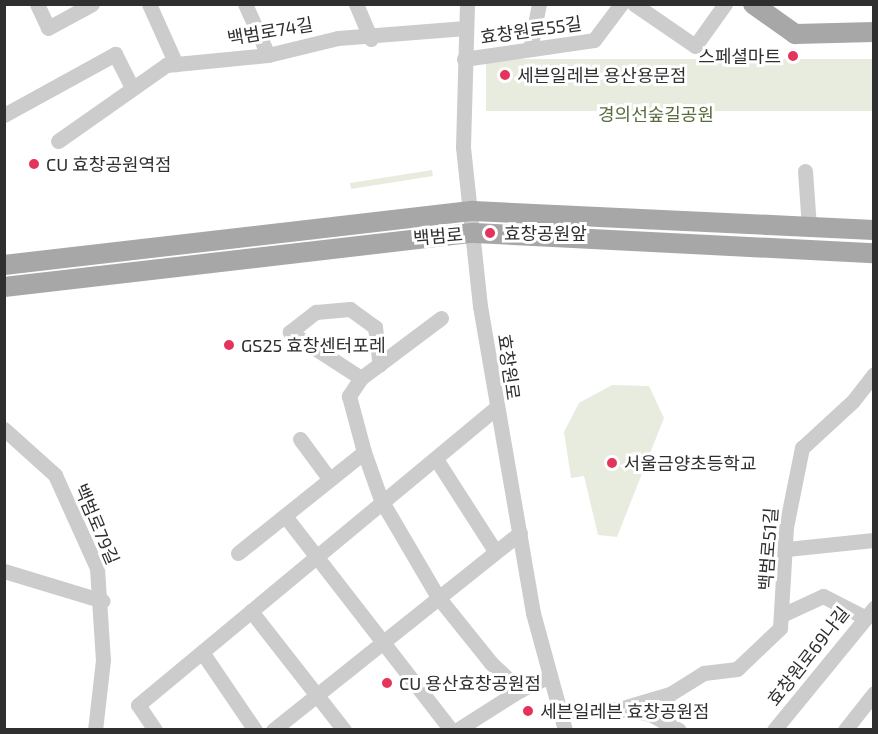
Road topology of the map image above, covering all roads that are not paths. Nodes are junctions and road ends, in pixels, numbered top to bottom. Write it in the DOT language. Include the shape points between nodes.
graph roads {
  1 [pos="37,4"];
  2 [pos="92,4"];
  3 [pos="149,4"];
  4 [pos="245,4"];
  5 [pos="356,4"];
  6 [pos="539,4"];
  7 [pos="621,4"];
  8 [pos="634,4"];
  9 [pos="724,4"];
  10 [pos="753,4"];
  11 [pos="466,5"];
  12 [pos="466,28"];
  13 [pos="873,32"];
  14 [pos="371,39"];
  15 [pos="530,49"];
  16 [pos="268,56"];
  17 [pos="464,59"];
  18 [pos="176,64"];
  19 [pos="132,88"];
  20 [pos="4,115"];
  21 [pos="58,141"];
  22 [pos="805,171"];
  23 [pos="473,211"];
  24 [pos="583,217"];
  25 [pos="352,223"];
  26 [pos="809,227"];
  27 [pos="873,231"];
  28 [pos="474,233"];
  29 [pos="582,237"];
  30 [pos="355,244"];
  31 [pos="873,253"];
  32 [pos="4,265"];
  33 [pos="4,287"];
  34 [pos="441,318"];
  35 [pos="380,365"];
  36 [pos="873,374"];
  37 [pos="361,378"];
  38 [pos="495,409"];
  39 [pos="4,429"];
  40 [pos="300,439"];
  41 [pos="364,452"];
  42 [pos="436,459"];
  43 [pos="328,477"];
  44 [pos="381,500"];
  45 [pos="285,516"];
  46 [pos="520,533"];
  47 [pos="873,540"];
  48 [pos="787,549"];
  49 [pos="495,551"];
  50 [pos="238,554"];
  51 [pos="316,555"];
  52 [pos="4,571"];
  53 [pos="438,597"];
  54 [pos="103,602"];
  55 [pos="251,611"];
  56 [pos="868,612"];
  57 [pos="783,614"];
  58 [pos="384,642"];
  59 [pos="204,654"];
  60 [pos="550,676"];
  61 [pos="520,690"];
  62 [pos="873,693"];
  63 [pos="317,695"];
  64 [pos="619,709"];
  65 [pos="562,724"];
  66 [pos="95,729"];
  67 [pos="155,729"];
  68 [pos="255,729"];
  69 [pos="273,729"];
  70 [pos="344,729"];
  71 [pos="451,729"];
  72 [pos="457,729"];
  73 [pos="679,729"];
  74 [pos="774,729"];
  75 [pos="845,729"];
  1 -- 2 [label="street" via="48,28"];
  3 -- 18 [label="street"];
  4 -- 16 [label="street"];
  5 -- 14 [label="street"];
  6 -- 15 [label="street"];
  7 -- 15 [label="street, 효창원로55길" via="594,40"];
  8 -- 9 [label="street" via="695,46"];
  10 -- 13 [label="main road" via="802,36"];
  11 -- 12 [label="street, 효창원로"];
  12 -- 14 [label="street, 백범로74길"];
  12 -- 17 [label="street, 효창원로"];
  14 -- 16 [label="street, 백범로74길" via="338,38"];
  15 -- 17 [label="street, 효창원로55길"];
  16 -- 18 [label="street, 백범로74길"];
  17 -- 23 [label="street, 효창원로" via="463,147"];
  18 -- 19 [label="street, 백범로74길"];
  19 -- 20 [label="street" via="115,54"];
  19 -- 21 [label="street, 백범로74길"];
  22 -- 26 [label="street"];
  23 -- 24 [label="main road, 백범로"];
  23 -- 25 [label="main road, 백범로"];
  23 -- 28 [label="street, 효창원로"];
  24 -- 26 [label="main road, 백범로"];
  24 -- 29 [label="main road" via="572,229"];
  25 -- 30 [label="main road" via="362,228 364,238"];
  25 -- 32 [label="main road, 백범로"];
  26 -- 27 [label="main road, 백범로"];
  28 -- 29 [label="main road, 백범로"];
  28 -- 30 [label="main road, 백범로"];
  28 -- 38 [label="street, 효창원로"];
  29 -- 31 [label="main road, 백범로"];
  30 -- 33 [label="main road, 백범로"];
  34 -- 35 [label="street"];
  35 -- 37 [label="street"];
  35 -- 37 [label="street" via="375,327 350,309 316,312 290,332"];
  36 -- 48 [label="street, 백범로51길" via="854,401 802,448 786,527"];
  37 -- 41 [label="street" via="349,396"];
  38 -- 42 [label="street"];
  38 -- 46 [label="street, 효창원로"];
  39 -- 54 [label="street, 백범로79길" via="55,475 97,568"];
  40 -- 43 [label="street"];
  41 -- 43 [label="street"];
  41 -- 44 [label="street"];
  42 -- 44 [label="street"];
  42 -- 49 [label="street"];
  43 -- 45 [label="street"];
  44 -- 51 [label="street"];
  44 -- 53 [label="street"];
  45 -- 50 [label="street"];
  45 -- 51 [label="street"];
  46 -- 49 [label="street"];
  46 -- 60 [label="street, 효창원로"];
  47 -- 48 [label="street"];
  48 -- 57 [label="street, 백범로51길"];
  49 -- 53 [label="street"];
  51 -- 55 [label="street"];
  51 -- 58 [label="street"];
  52 -- 54 [label="street"];
  53 -- 58 [label="street"];
  53 -- 61 [label="street"];
  54 -- 66 [label="street, 백범로79길"];
  55 -- 59 [label="street"];
  55 -- 63 [label="street"];
  56 -- 57 [label="street" via="823,596"];
  56 -- 74 [label="street, 효창원로69나길"];
  57 -- 64 [label="street" via="780,628 737,669 704,673 670,694"];
  58 -- 63 [label="street"];
  58 -- 71 [label="street"];
  59 -- 67 [label="street" via="138,705"];
  59 -- 68 [label="street"];
  60 -- 61 [label="street"];
  60 -- 65 [label="street, 효창원로"];
  61 -- 72 [label="street"];
  62 -- 75 [label="street"];
  63 -- 69 [label="street"];
  63 -- 70 [label="street"];
  64 -- 65 [label="street"];
  64 -- 73 [label="street" via="650,714"];
}
